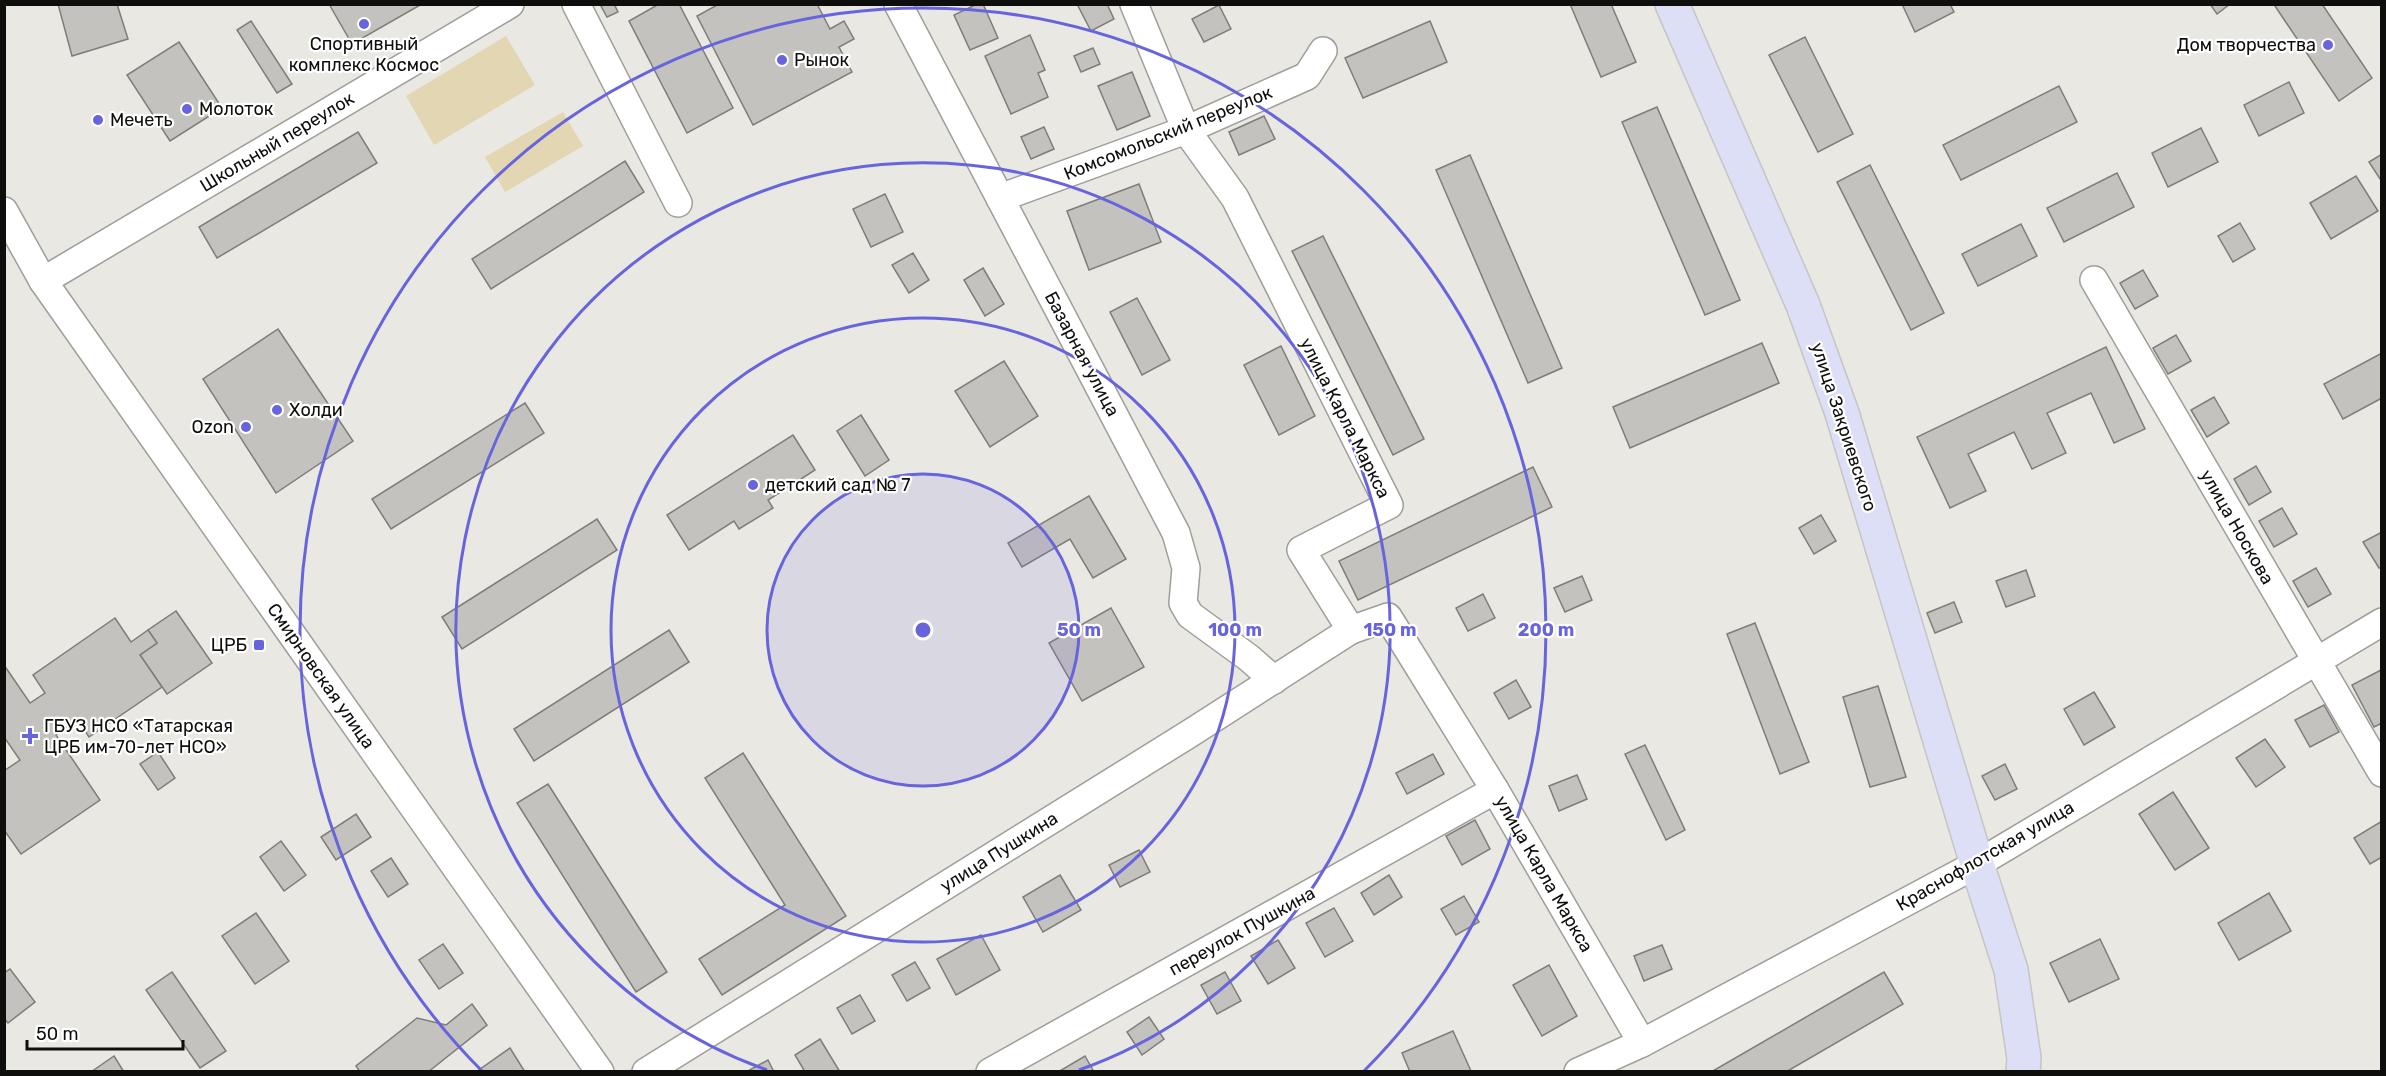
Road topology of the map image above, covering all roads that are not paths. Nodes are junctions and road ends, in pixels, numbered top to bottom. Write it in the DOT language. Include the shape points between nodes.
graph roads {
  1 [pos="510,4"];
  2 [pos="576,4"];
  3 [pos="898,4"];
  4 [pos="1134,4"];
  5 [pos="1672,4"];
  6 [pos="1323,51"];
  7 [pos="1186,130"];
  8 [pos="1000,198"];
  9 [pos="678,203"];
  10 [pos="4,211"];
  11 [pos="43,280"];
  12 [pos="2094,280"];
  13 [pos="2382,622"];
  14 [pos="1351,630"];
  15 [pos="2315,661"];
  16 [pos="1274,680"];
  17 [pos="2382,774"];
  18 [pos="1495,790"];
  19 [pos="1977,864"];
  20 [pos="1642,1043"];
  21 [pos="600,1071"];
  22 [pos="646,1071"];
  23 [pos="990,1071"];
  24 [pos="1578,1071"];
  25 [pos="2023,1071"];
  1 -- 11 [label="street, Школьный переулок"];
  2 -- 9 [label="street"];
  3 -- 8 [label="street, Базарная улица"];
  4 -- 7 [label="street, улица Карла Маркса"];
  5 -- 19 [label="main road, улица Закриевского" via="1803,305 1842,413"];
  6 -- 7 [label="street, Комсомольский переулок" via="1307,76"];
  7 -- 8 [label="street, Комсомольский переулок"];
  7 -- 14 [label="street, улица Карла Маркса" via="1235,198 1389,505 1301,550"];
  8 -- 16 [label="street, Базарная улица" via="1176,533 1186,568 1183,603 1190,615"];
  10 -- 11 [label="street, Смирновская улица"];
  11 -- 21 [label="street, Смирновская улица"];
  12 -- 15 [label="street, улица Носкова"];
  13 -- 15 [label="street, Краснофлотская улица"];
  14 -- 16 [label="street, улица Пушкина"];
  14 -- 18 [label="street, улица Карла Маркса" via="1388,617"];
  15 -- 17 [label="street, улица Носкова"];
  15 -- 19 [label="street, Краснофлотская улица"];
  16 -- 22 [label="street, улица Пушкина"];
  18 -- 20 [label="street, улица Карла Маркса"];
  18 -- 23 [label="street, переулок Пушкина"];
  19 -- 20 [label="street, Краснофлотская улица"];
  19 -- 25 [label="main road, улица Закриевского" via="2011,970"];
  20 -- 24 [label="street, Краснофлотская улица"];
}
